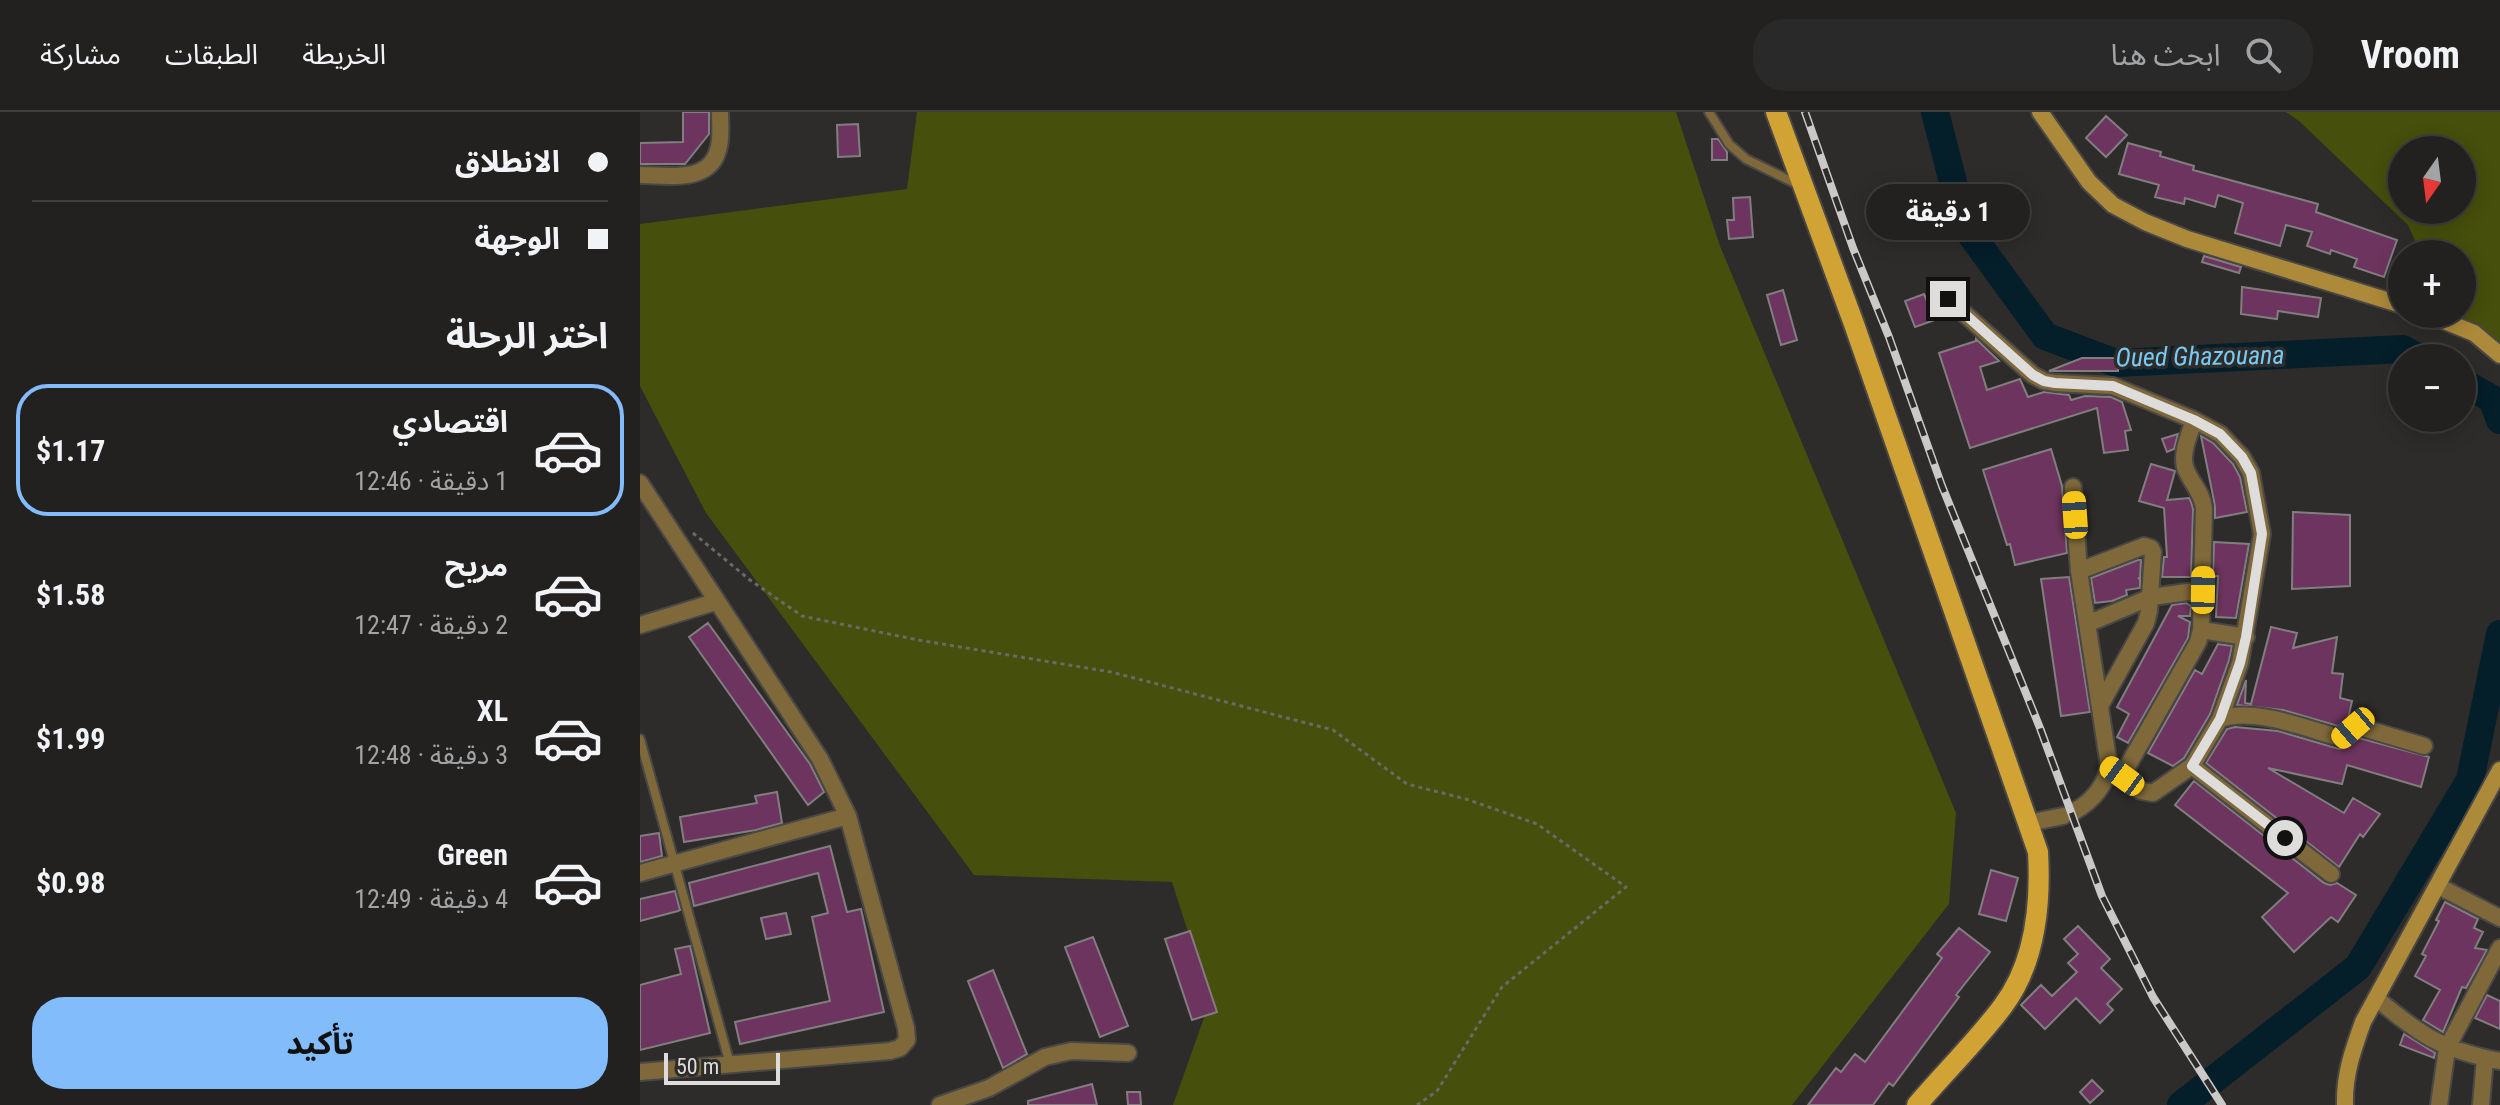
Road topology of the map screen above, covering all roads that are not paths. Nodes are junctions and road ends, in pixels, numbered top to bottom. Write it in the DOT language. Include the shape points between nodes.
graph roads {
  1 [pos="720,112"];
  2 [pos="1709,112"];
  3 [pos="1776,112"];
  4 [pos="2040,112"];
  5 [pos="640,175"];
  6 [pos="1803,187"];
  7 [pos="1948,299"];
  8 [pos="2388,301"];
  9 [pos="2462,328"];
  10 [pos="2500,355"];
  11 [pos="2194,420"];
  12 [pos="640,483"];
  13 [pos="2073,487"];
  14 [pos="2079,571"];
  15 [pos="2203,590"];
  16 [pos="2151,597"];
  17 [pos="715,602"];
  18 [pos="2087,624"];
  19 [pos="640,625"];
  20 [pos="2201,630"];
  21 [pos="2246,637"];
  22 [pos="2101,704"];
  23 [pos="2220,719"];
  24 [pos="640,739"];
  25 [pos="2424,746"];
  26 [pos="2192,766"];
  27 [pos="2500,770"];
  28 [pos="2113,773"];
  29 [pos="848,816"];
  30 [pos="2029,823"];
  31 [pos="673,864"];
  32 [pos="640,873"];
  33 [pos="2331,874"];
  34 [pos="2438,886"];
  35 [pos="2500,918"];
  36 [pos="2500,948"];
  37 [pos="2376,998"];
  38 [pos="2447,1048"];
  39 [pos="1128,1053"];
  40 [pos="2492,1060"];
  41 [pos="730,1064"];
  42 [pos="640,1072"];
  43 [pos="940,1105"];
  44 [pos="1917,1105"];
  45 [pos="2345,1105"];
  46 [pos="2439,1105"];
  47 [pos="2481,1105"];
  1 -- 5 [label="street" via="719,149 709,166 691,175"];
  2 -- 6 [label="lane" via="1729,144 1746,159"];
  3 -- 6 [label="main road"];
  4 -- 8 [label="main road" via="2089,182 2113,205 2187,239"];
  6 -- 30 [label="main road"];
  7 -- 11 [label="street" via="2044,381 2113,386"];
  9 -- 10 [label="main road"];
  11 -- 15 [label="street" via="2184,462 2204,508"];
  11 -- 21 [label="street" via="2220,434 2251,473 2262,534"];
  12 -- 17 [label="street"];
  13 -- 14 [label="street"];
  14 -- 16 [label="street" via="2148,546 2153,552"];
  14 -- 18 [label="street"];
  15 -- 16 [label="street"];
  15 -- 20 [label="street"];
  16 -- 18 [label="street"];
  16 -- 22 [label="street" via="2146,623"];
  17 -- 19 [label="street"];
  17 -- 29 [label="street" via="820,759"];
  18 -- 22 [label="street"];
  20 -- 21 [label="street"];
  20 -- 28 [label="street" via="2194,653"];
  21 -- 23 [label="street"];
  22 -- 28 [label="street"];
  23 -- 25 [label="street" via="2247,716 2341,738 2360,727"];
  23 -- 26 [label="street"];
  24 -- 31 [label="lane"];
  26 -- 28 [label="street" via="2153,793"];
  26 -- 33 [label="street"];
  27 -- 34 [label="main road"];
  28 -- 30 [label="street" via="2088,803"];
  29 -- 31 [label="street"];
  29 -- 41 [label="street" via="907,1040 890,1051"];
  30 -- 44 [label="main road" via="2038,852 2040,890 2023,969 2004,1005"];
  31 -- 32 [label="street"];
  31 -- 41 [label="lane"];
  34 -- 35 [label="street"];
  34 -- 37 [label="main road"];
  36 -- 38 [label="street"];
  37 -- 38 [label="street"];
  37 -- 45 [label="main road" via="2350,1057"];
  38 -- 40 [label="street"];
  38 -- 46 [label="street"];
  39 -- 43 [label="street" via="1071,1051 1045,1057 989,1088"];
  40 -- 47 [label="street"];
  41 -- 42 [label="street"];
}
